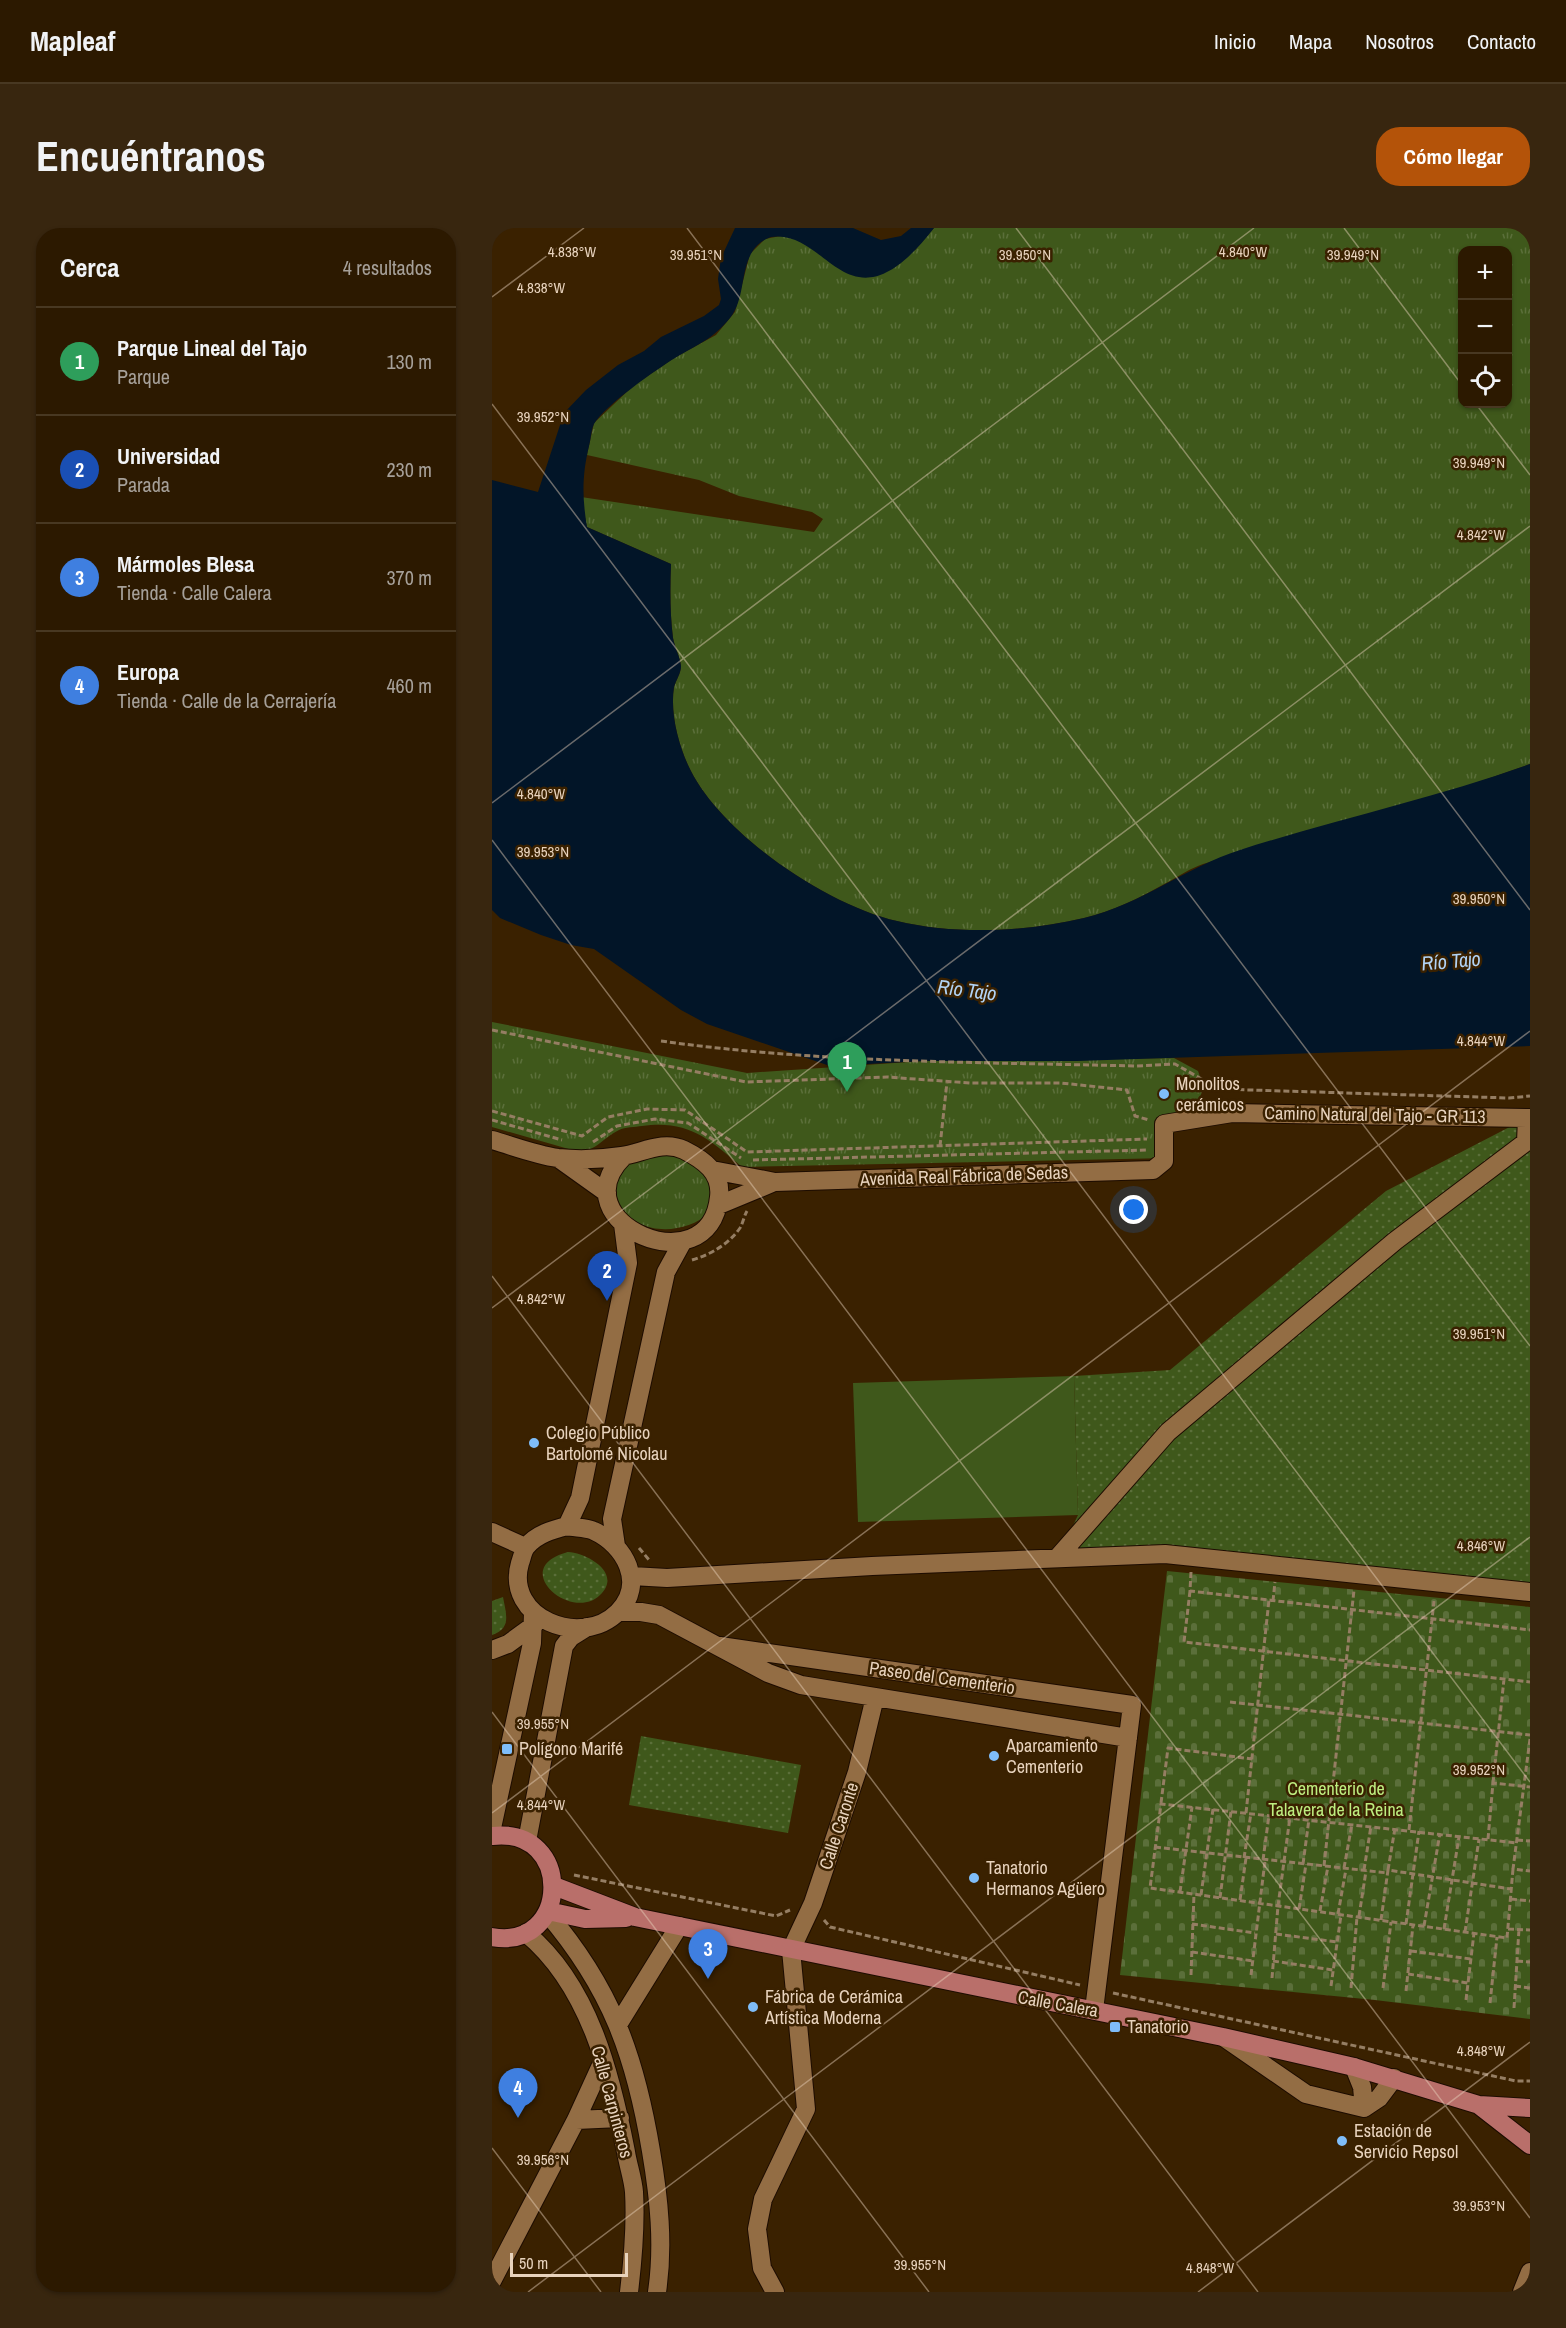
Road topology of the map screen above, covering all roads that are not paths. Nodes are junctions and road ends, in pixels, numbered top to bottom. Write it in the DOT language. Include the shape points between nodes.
graph roads {
  1 [pos="1528,1118"];
  2 [pos="492,1140"];
  3 [pos="1530,1147"];
  4 [pos="561,1149"];
  5 [pos="1508,1155"];
  6 [pos="624,1156"];
  7 [pos="712,1170"];
  8 [pos="1153,1170"];
  9 [pos="775,1182"];
  10 [pos="607,1193"];
  11 [pos="718,1205"];
  12 [pos="623,1224"];
  13 [pos="683,1241"];
  14 [pos="567,1526"];
  15 [pos="492,1532"];
  16 [pos="616,1546"];
  17 [pos="525,1547"];
  18 [pos="1058,1557"];
  19 [pos="632,1576"];
  20 [pos="1530,1592"];
  21 [pos="618,1612"];
  22 [pos="533,1619"];
  23 [pos="588,1627"];
  24 [pos="720,1647"];
  25 [pos="492,1650"];
  26 [pos="875,1697"];
  27 [pos="1128,1738"];
  28 [pos="492,1828"];
  29 [pos="492,1836"];
  30 [pos="527,1841"];
  31 [pos="560,1880"];
  32 [pos="547,1912"];
  33 [pos="635,1917"];
  34 [pos="679,1926"];
  35 [pos="526,1933"];
  36 [pos="492,1937"];
  37 [pos="791,1950"];
  38 [pos="1094,2010"];
  39 [pos="619,2023"];
  40 [pos="1223,2037"];
  41 [pos="1299,2054"];
  42 [pos="603,2061"];
  43 [pos="1354,2067"];
  44 [pos="1394,2078"];
  45 [pos="1287,2080"];
  46 [pos="1479,2105"];
  47 [pos="1364,2108"];
  48 [pos="1530,2108"];
  49 [pos="620,2118"];
  50 [pos="576,2120"];
  51 [pos="1530,2145"];
  52 [pos="1530,2272"];
  53 [pos="492,2281"];
  54 [pos="629,2292"];
  55 [pos="657,2292"];
  56 [pos="775,2292"];
  57 [pos="1522,2292"];
  1 -- 5 [label="street" via="1526,1142"];
  1 -- 8 [label="street, Camino Natural del Tajo - GR 113" via="1232,1113 1164,1138 1164,1161"];
  2 -- 4 [label="street, Avenida Real Fábrica de Sedas"];
  3 -- 5 [label="street"];
  4 -- 6 [label="street, Avenida Real Fábrica de Sedas"];
  4 -- 10 [label="street, Avenida Real Fábrica de Sedas"];
  5 -- 18 [label="street" via="1395,1241 1168,1432"];
  6 -- 7 [label="street, Avenida Real Fábrica de Sedas" via="641,1149 679,1148"];
  6 -- 10 [label="street" via="612,1168"];
  7 -- 9 [label="street, Avenida Real Fábrica de Sedas"];
  7 -- 11 [label="street" via="720,1189"];
  8 -- 9 [label="street, Avenida Real Fábrica de Sedas"];
  9 -- 11 [label="street, Avenida Real Fábrica de Sedas"];
  10 -- 12 [label="street, Avenida Real Fábrica de Sedas" via="612,1211"];
  11 -- 13 [label="street" via="711,1222"];
  12 -- 13 [label="street" via="653,1241"];
  12 -- 14 [label="street" via="628,1263 580,1498"];
  13 -- 16 [label="street" via="666,1272 661,1294 612,1519"];
  14 -- 16 [label="street" via="593,1530"];
  14 -- 17 [label="street" via="545,1532"];
  15 -- 17 [label="street"];
  16 -- 19 [label="street"];
  17 -- 22 [label="street" via="518,1571 521,1591"];
  18 -- 19 [label="street" via="667,1578"];
  18 -- 20 [label="street" via="1193,1555"];
  19 -- 21 [label="street" via="630,1596"];
  21 -- 23 [label="street"];
  21 -- 24 [label="street, Paseo del Cementerio" via="659,1615"];
  22 -- 23 [label="street" via="567,1629"];
  22 -- 25 [label="street" via="508,1644"];
  22 -- 28 [label="street" via="532,1643"];
  23 -- 30 [label="street" via="564,1646"];
  24 -- 26 [label="street, Paseo del Cementerio" via="768,1673 801,1685"];
  24 -- 27 [label="street, Paseo del Cementerio" via="1131,1705"];
  26 -- 27 [label="street, Paseo del Cementerio"];
  26 -- 37 [label="street, Calle Caronte" via="857,1772 813,1903"];
  27 -- 38 [label="street, Paseo del Cementerio"];
  29 -- 30 [label="main road"];
  30 -- 31 [label="main road"];
  31 -- 32 [label="main road"];
  31 -- 33 [label="main road, Calle Calera"];
  32 -- 33 [label="main road, Calle Calera" via="585,1919"];
  32 -- 35 [label="main road"];
  32 -- 39 [label="street, Calle Carpinteros" via="573,1944"];
  33 -- 34 [label="main road, Calle Calera"];
  34 -- 37 [label="main road, Calle Calera"];
  34 -- 39 [label="street, Calle Carpinteros"];
  35 -- 36 [label="main road" via="513,1938"];
  35 -- 42 [label="street, Calle Carpinteros" via="556,1963 590,2021"];
  37 -- 38 [label="main road, Calle Calera"];
  37 -- 56 [label="street" via="806,2109 764,2199 758,2229 762,2268"];
  38 -- 40 [label="main road, Calle Calera"];
  39 -- 55 [label="street, Calle Carpinteros" via="642,2098 658,2187"];
  40 -- 41 [label="main road, Calle Calera"];
  40 -- 45 [label="street"];
  41 -- 43 [label="main road, Calle Calera"];
  41 -- 45 [label="street"];
  42 -- 49 [label="street, Calle Carpinteros"];
  42 -- 50 [label="street"];
  43 -- 44 [label="main road, Calle Calera"];
  43 -- 47 [label="street" via="1362,2087"];
  44 -- 46 [label="main road, Calle Calera"];
  44 -- 47 [label="street" via="1379,2098"];
  45 -- 47 [label="street" via="1306,2094"];
  46 -- 48 [label="main road, Calle Calera"];
  46 -- 51 [label="main road, Calle Calera"];
  49 -- 50 [label="street"];
  49 -- 54 [label="street, Calle Carpinteros" via="634,2189"];
  50 -- 53 [label="street"];
  52 -- 57 [label="street"];
}
